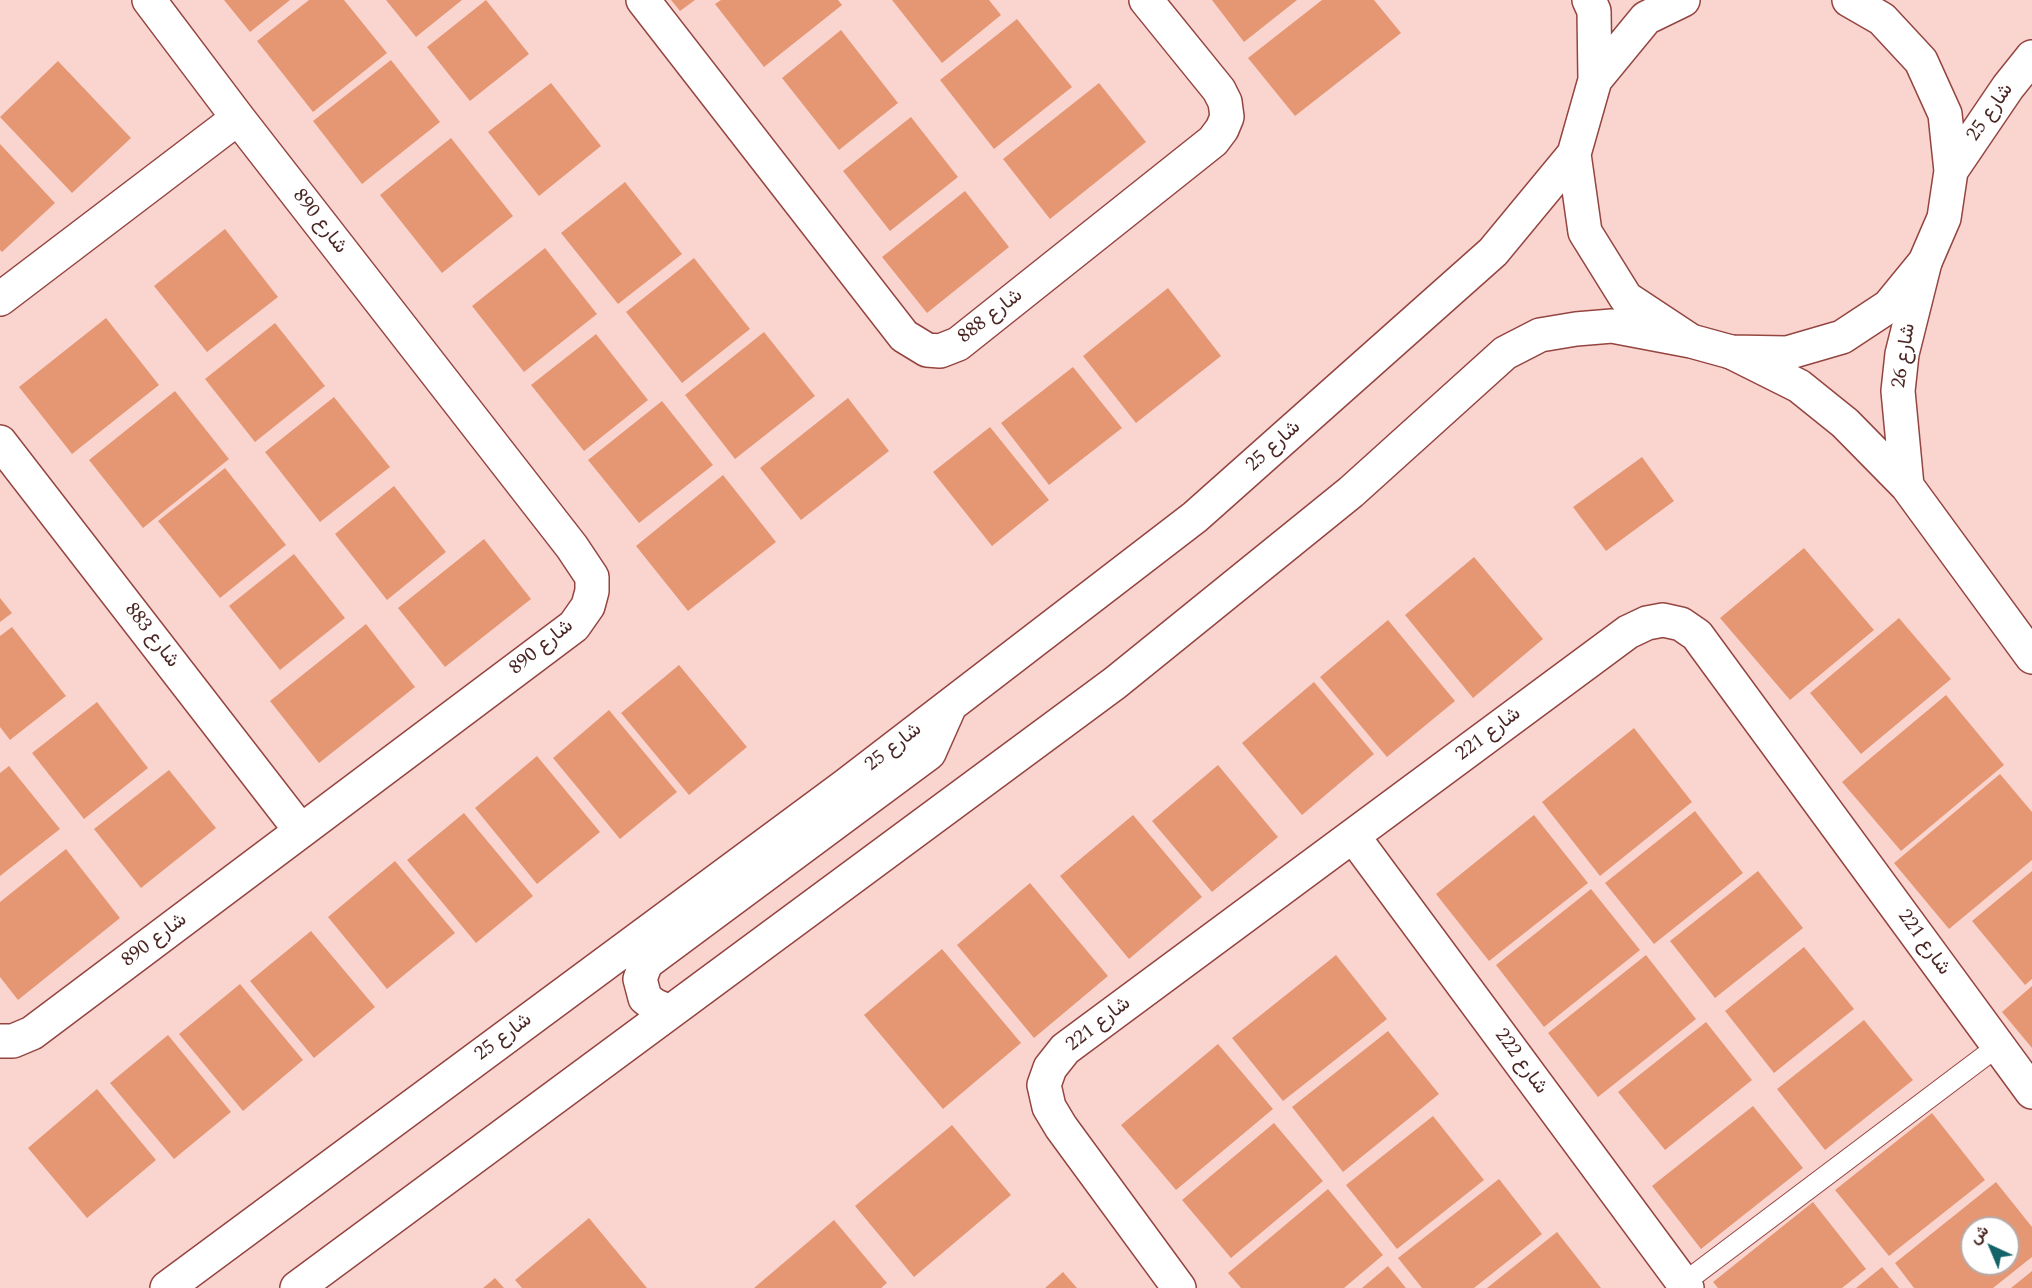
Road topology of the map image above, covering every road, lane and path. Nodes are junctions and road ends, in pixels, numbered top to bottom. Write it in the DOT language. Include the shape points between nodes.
graph roads {
  1 [pos="149,0"];
  2 [pos="643,0"];
  3 [pos="1146,0"];
  4 [pos="1589,0"];
  5 [pos="1683,0"];
  6 [pos="1849,0"];
  7 [pos="2032,57"];
  8 [pos="1595,80"];
  9 [pos="238,118"];
  10 [pos="1574,154"];
  11 [pos="1951,171"];
  12 [pos="1925,262"];
  13 [pos="0,299"];
  14 [pos="1691,341"];
  15 [pos="1731,352"];
  16 [pos="0,442"];
  17 [pos="1907,486"];
  18 [pos="2029,649"];
  19 [pos="951,704"];
  20 [pos="301,831"];
  21 [pos="1353,836"];
  22 [pos="670,1012"];
  23 [pos="0,1041"];
  24 [pos="1998,1046"];
  25 [pos="2032,1092"];
  26 [pos="1683,1286"];
  27 [pos="167,1288"];
  28 [pos="297,1288"];
  29 [pos="1179,1288"];
  1 -- 9 [label="street, شارع 890"];
  2 -- 3 [label="street, شارع 888" via="904,336 927,350 940,351 958,344 1213,141 1222,129 1227,117 1219,90"];
  4 -- 8 [label="street" via="1594,11"];
  5 -- 8 [label="street" via="1646,18"];
  6 -- 11 [label="street" via="1882,19 1921,62 1945,114"];
  7 -- 11 [label="street, شارع 25"];
  8 -- 10 [label="street"];
  9 -- 13 [label="street"];
  9 -- 20 [label="street, شارع 890" via="592,577 588,606 574,626"];
  10 -- 14 [label="street" via="1585,232 1626,298"];
  10 -- 19 [label="street, شارع 25" via="1493,252 1195,517"];
  11 -- 12 [label="street" via="1944,218"];
  12 -- 15 [label="street" via="1888,306 1842,337 1787,353"];
  12 -- 17 [label="street, شارع 26" via="1902,354 1898,392"];
  14 -- 15 [label="street"];
  14 -- 22 [label="street" via="1612,326 1540,335 1505,353 1351,492 1115,683"];
  15 -- 17 [label="street" via="1799,386 1845,423"];
  16 -- 20 [label="street, شارع 883"];
  17 -- 18 [label="street"];
  19 -- 22 [label="street" via="928,753 646,963 640,979 645,998"];
  19 -- 27 [label="street, شارع 25"];
  20 -- 23 [label="street, شارع 890" via="32,1033 13,1041"];
  21 -- 24 [label="street, شارع 221" via="1629,632 1662,620 1681,624 1697,635"];
  21 -- 26 [label="street, شارع 222"];
  21 -- 29 [label="street, شارع 221" via="1065,1049 1050,1068 1044,1085 1049,1107"];
  22 -- 28 [label="street"];
  24 -- 25 [label="street, شارع 221"];
  24 -- 26 [label="lane"];
}
